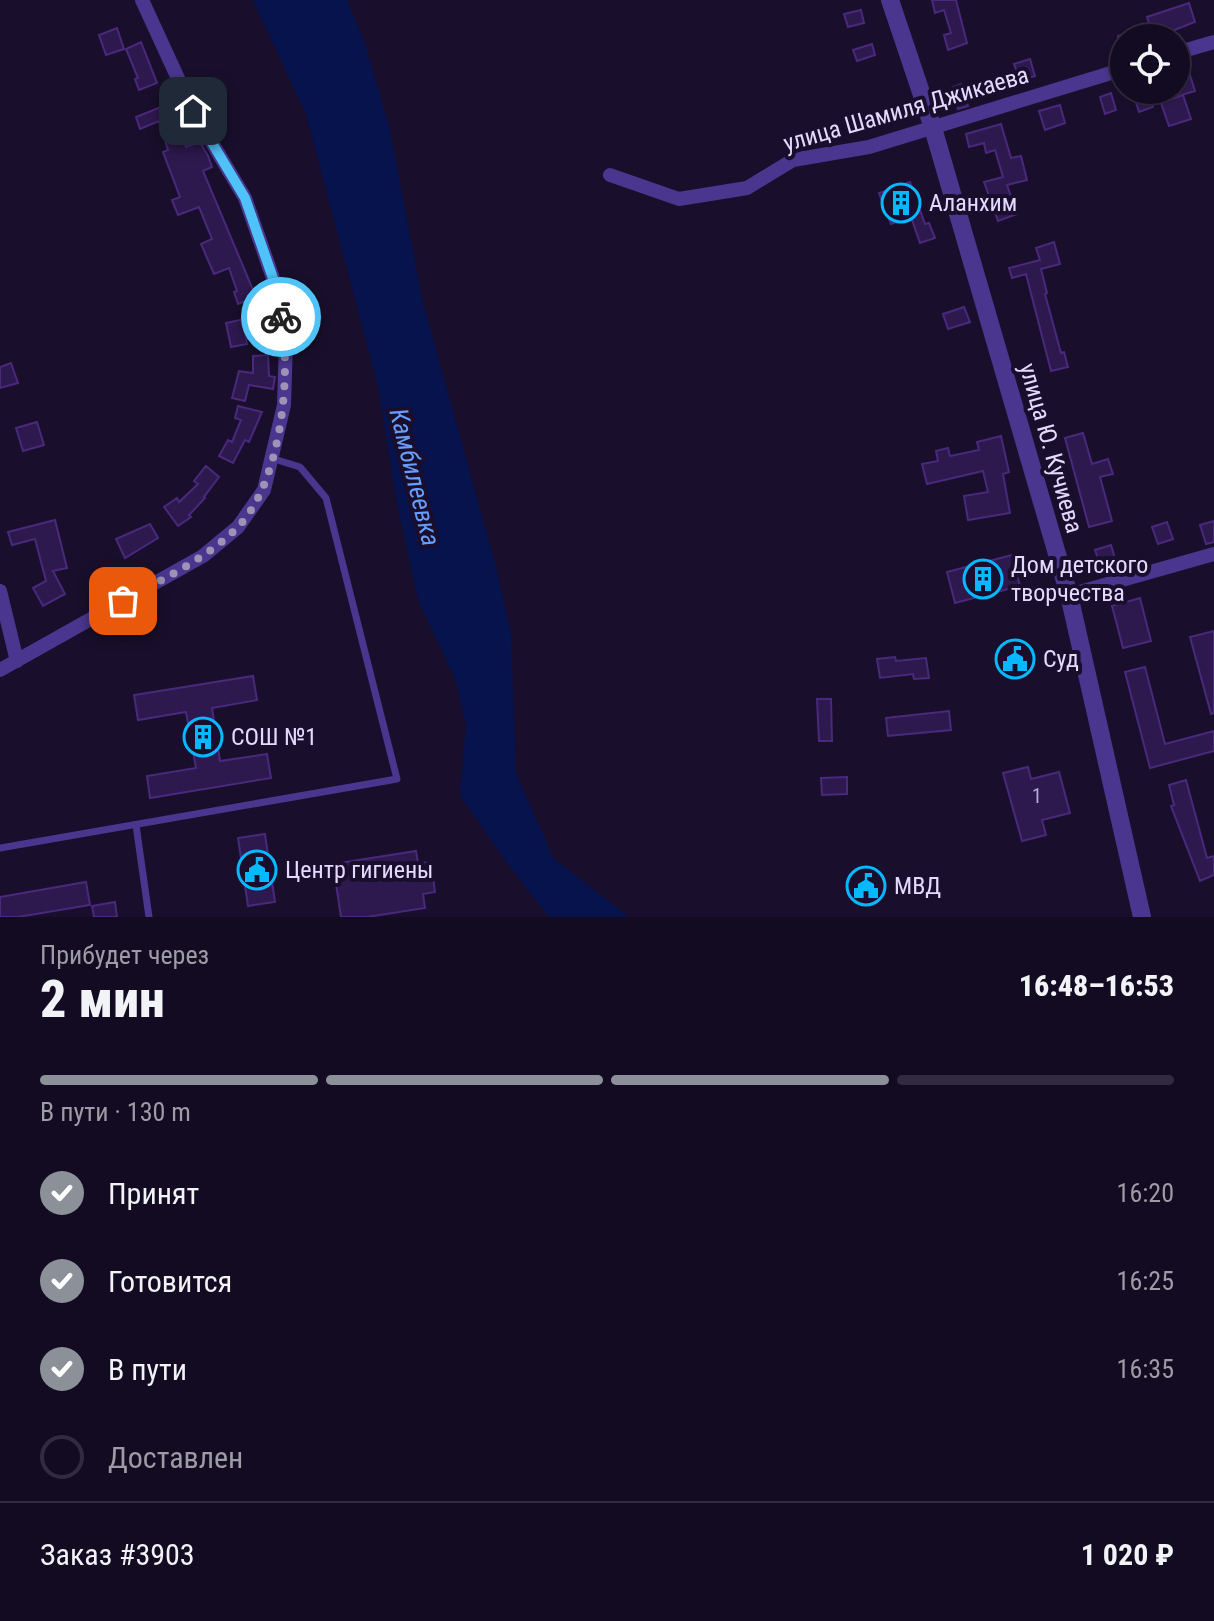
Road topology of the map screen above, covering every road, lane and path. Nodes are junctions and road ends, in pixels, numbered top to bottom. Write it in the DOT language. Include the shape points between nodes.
graph roads {
  1 [pos="142,0"];
  2 [pos="890,0"];
  3 [pos="1214,42"];
  4 [pos="1190,49"];
  5 [pos="1110,73"];
  6 [pos="933,128"];
  7 [pos="610,175"];
  8 [pos="271,458"];
  9 [pos="1214,554"];
  10 [pos="0,591"];
  11 [pos="1069,595"];
  12 [pos="17,661"];
  13 [pos="0,670"];
  14 [pos="136,825"];
  15 [pos="0,848"];
  16 [pos="149,917"];
  17 [pos="1142,917"];
  1 -- 8 [label="street" via="193,111 245,198 275,284 286,343 284,405"];
  2 -- 6 [label="street, улица Ю. Кучиева"];
  3 -- 4 [label="street"];
  5 -- 6 [label="street, улица Шамиля Джикаева"];
  6 -- 7 [label="street, улица Шамиля Джикаева" via="869,147 793,160 747,188 679,199"];
  6 -- 11 [label="street, улица Ю. Кучиева"];
  8 -- 12 [label="street" via="264,490 238,527 203,556"];
  8 -- 14 [label="lane" via="300,467 326,498 397,779"];
  9 -- 11 [label="street"];
  10 -- 12 [label="street"];
  11 -- 17 [label="street, улица Ю. Кучиева"];
  12 -- 13 [label="street"];
  14 -- 15 [label="lane"];
  14 -- 16 [label="lane"];
}
